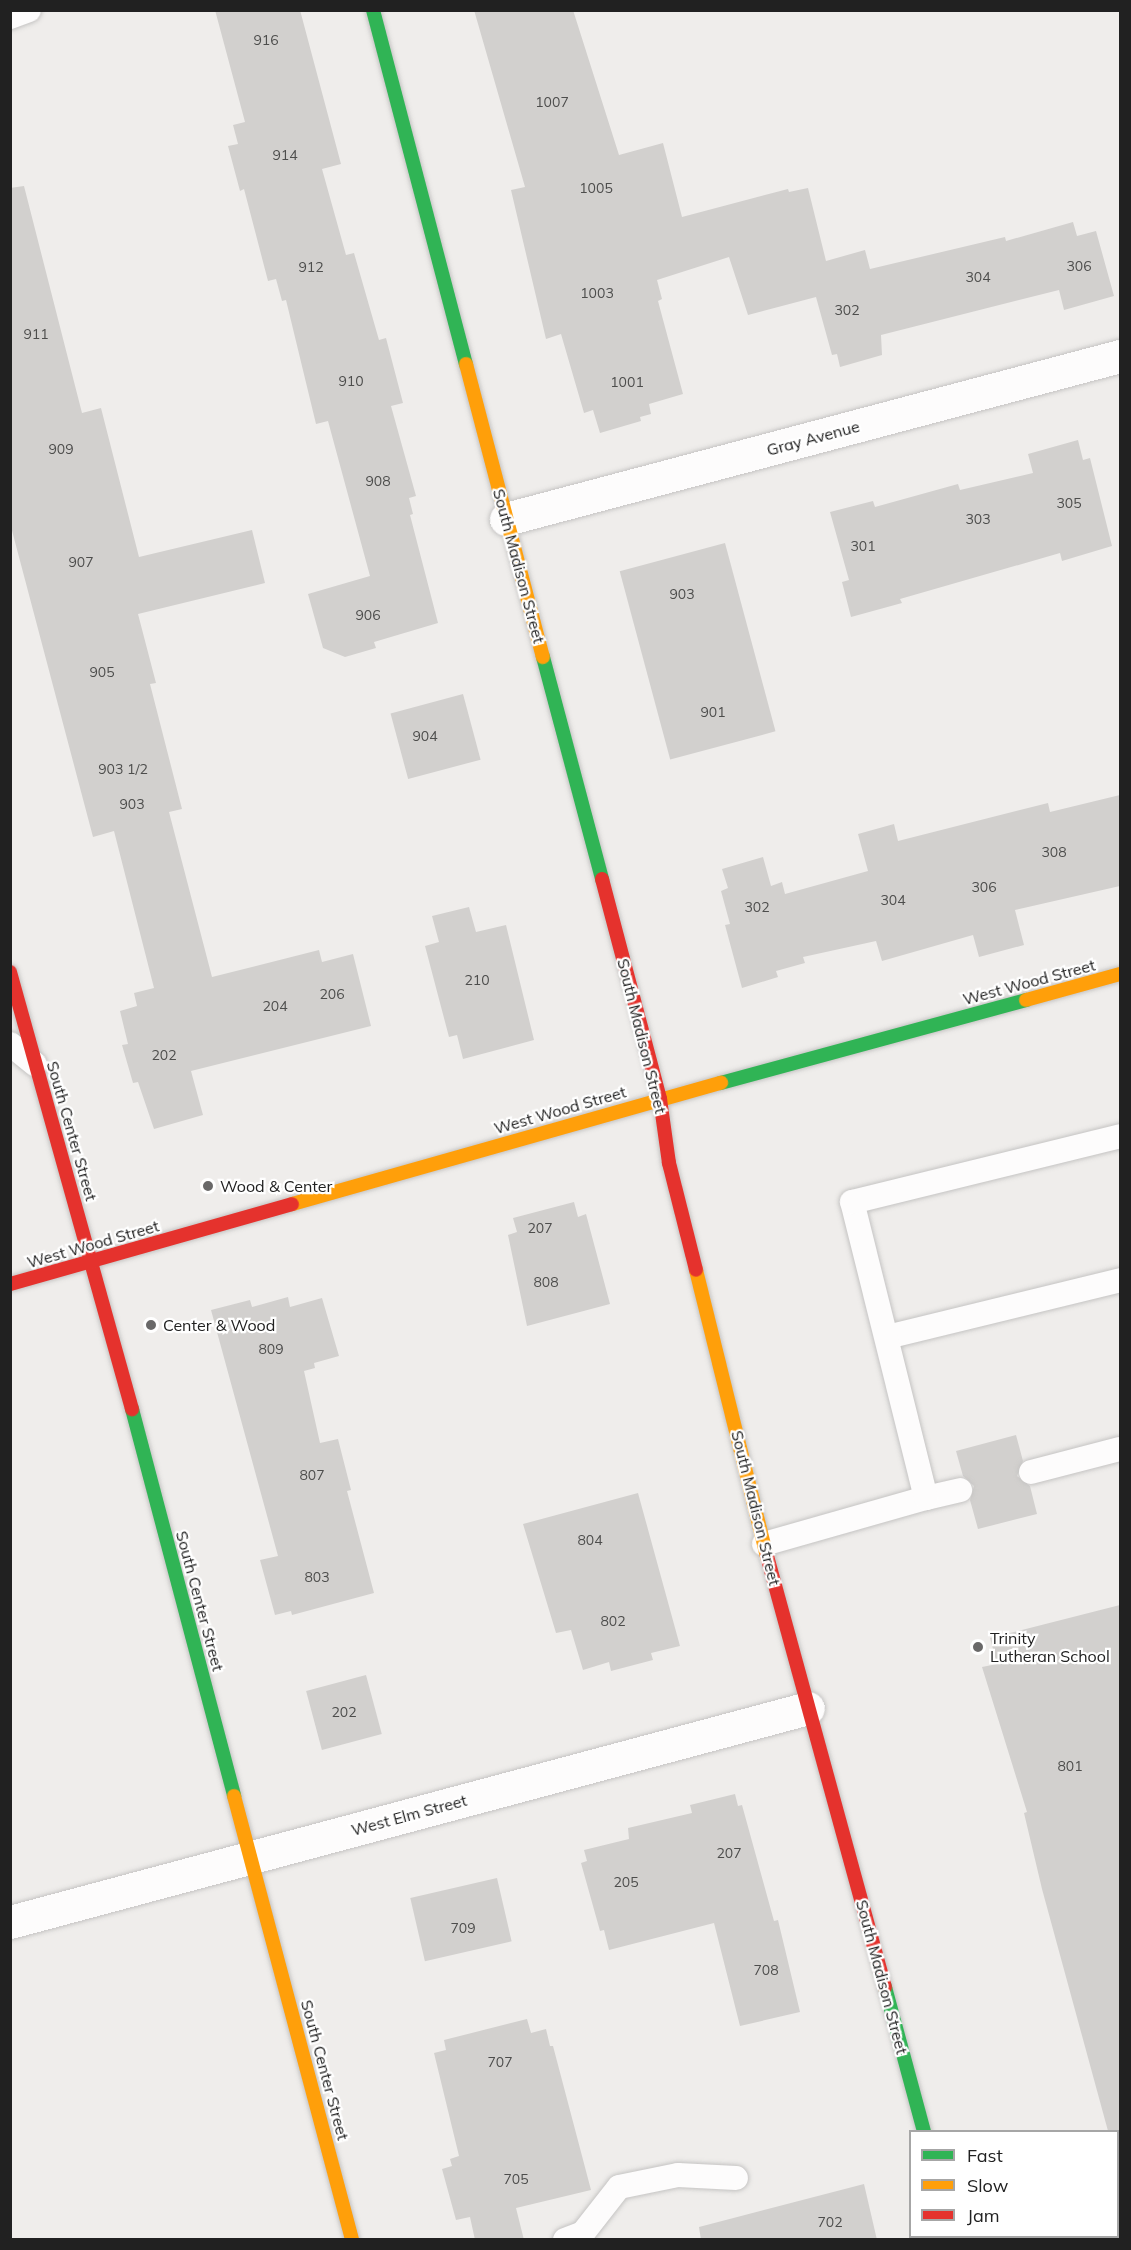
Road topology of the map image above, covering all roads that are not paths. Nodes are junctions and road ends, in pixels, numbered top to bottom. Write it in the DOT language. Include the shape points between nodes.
graph roads {
  1 [pos="29,10"];
  2 [pos="373,10"];
  3 [pos="10,17"];
  4 [pos="1120,356"];
  5 [pos="506,519"];
  6 [pos="10,972"];
  7 [pos="1120,974"];
  8 [pos="10,1044"];
  9 [pos="35,1064"];
  10 [pos="660,1098"];
  11 [pos="1120,1136"];
  12 [pos="93,1262"];
  13 [pos="1120,1280"];
  14 [pos="10,1284"];
  15 [pos="887,1337"];
  16 [pos="1120,1449"];
  17 [pos="1030,1472"];
  18 [pos="960,1490"];
  19 [pos="926,1498"];
  20 [pos="764,1544"];
  21 [pos="808,1708"];
  22 [pos="252,1857"];
  23 [pos="10,1922"];
  24 [pos="923,2130"];
  25 [pos="736,2178"];
  26 [pos="352,2240"];
  27 [pos="565,2240"];
  1 -- 3 [label="lane"];
  2 -- 5 [label="street, South Madison Street"];
  4 -- 5 [label="street, Gray Avenue"];
  5 -- 10 [label="street, South Madison Street"];
  6 -- 9 [label="street, South Center Street"];
  7 -- 10 [label="street, West Wood Street"];
  8 -- 9 [label="lane"];
  9 -- 12 [label="street, South Center Street"];
  10 -- 12 [label="street, West Wood Street"];
  10 -- 20 [label="street, South Madison Street" via="669,1163"];
  11 -- 15 [label="lane" via="852,1202"];
  12 -- 14 [label="street, West Wood Street"];
  12 -- 22 [label="street, South Center Street"];
  13 -- 15 [label="lane"];
  15 -- 19 [label="lane"];
  16 -- 17 [label="lane"];
  18 -- 19 [label="lane"];
  19 -- 20 [label="lane"];
  20 -- 21 [label="street, South Madison Street"];
  21 -- 22 [label="street, West Elm Street"];
  21 -- 24 [label="street, South Madison Street"];
  22 -- 23 [label="street, West Elm Street"];
  22 -- 26 [label="street, South Center Street"];
  25 -- 27 [label="lane" via="678,2175 619,2187 583,2234"];
}
